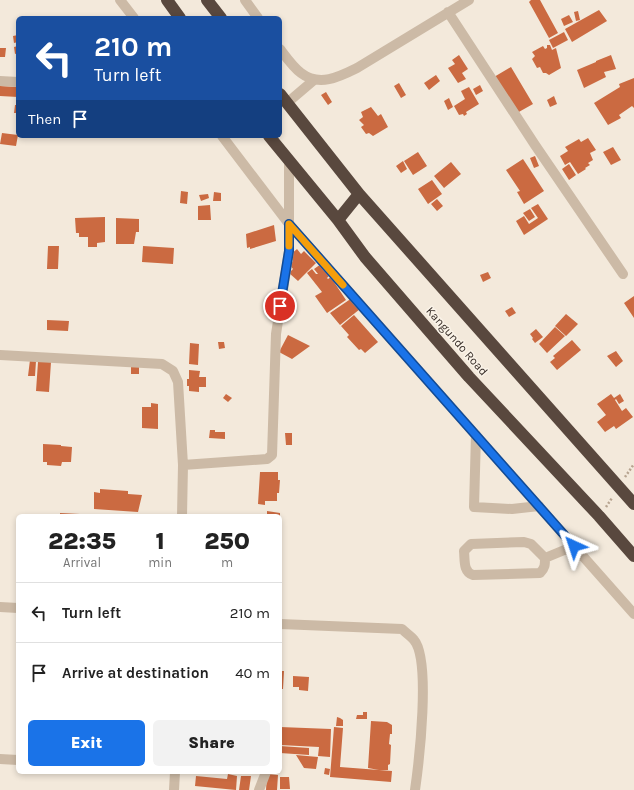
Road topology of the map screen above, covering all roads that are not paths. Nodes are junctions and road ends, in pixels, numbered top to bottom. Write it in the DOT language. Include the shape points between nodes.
graph roads {
  1 [pos="120,0"];
  2 [pos="167,0"];
  3 [pos="207,0"];
  4 [pos="245,0"];
  5 [pos="469,0"];
  6 [pos="448,12"];
  7 [pos="132,16"];
  8 [pos="179,16"];
  9 [pos="219,16"];
  10 [pos="257,16"];
  11 [pos="282,51"];
  12 [pos="314,80"];
  13 [pos="0,81"];
  14 [pos="16,82"];
  15 [pos="284,98"];
  16 [pos="224,138"];
  17 [pos="271,138"];
  18 [pos="290,162"];
  19 [pos="359,194"];
  20 [pos="338,220"];
  21 [pos="289,224"];
  22 [pos="623,274"];
  23 [pos="0,355"];
  24 [pos="476,435"];
  25 [pos="184,465"];
  26 [pos="634,504"];
  27 [pos="539,506"];
  28 [pos="182,514"];
  29 [pos="574,546"];
  30 [pos="634,556"];
  31 [pos="545,558"];
  32 [pos="0,607"];
  33 [pos="16,608"];
  34 [pos="634,614"];
  35 [pos="282,624"];
  36 [pos="0,759"];
  37 [pos="16,760"];
  38 [pos="175,774"];
  39 [pos="265,774"];
  40 [pos="174,790"];
  41 [pos="259,790"];
  42 [pos="416,790"];
  1 -- 7 [label="street"];
  2 -- 8 [label="highway"];
  3 -- 9 [label="highway"];
  4 -- 10 [label="street"];
  5 -- 6 [label="street"];
  6 -- 12 [label="street" via="344,74"];
  6 -- 22 [label="street"];
  11 -- 12 [label="street" via="300,73"];
  12 -- 15 [label="street"];
  13 -- 14 [label="street"];
  15 -- 19 [label="highway, Kangundo Road"];
  16 -- 21 [label="street"];
  17 -- 18 [label="highway, Kangundo Road"];
  18 -- 20 [label="highway, Kangundo Road"];
  18 -- 21 [label="street"];
  19 -- 20 [label="highway"];
  19 -- 26 [label="highway, Kangundo Road"];
  20 -- 30 [label="highway, Kangundo Road" via="365,257 469,377"];
  21 -- 24 [label="street"];
  21 -- 25 [label="street" via="289,251 276,334 272,455 267,459"];
  23 -- 25 [label="street" via="168,366 178,382"];
  24 -- 27 [label="street"];
  24 -- 27 [label="street" via="474,507 512,509"];
  25 -- 28 [label="street"];
  27 -- 29 [label="street"];
  29 -- 31 [label="street"];
  29 -- 34 [label="street"];
  31 -- 31 [label="street" via="531,544 524,542 471,544 464,551 465,570 473,575 540,573 545,565"];
  32 -- 33 [label="street"];
  35 -- 42 [label="street" via="402,629 415,640 423,670 421,750"];
  36 -- 37 [label="street"];
  38 -- 40 [label="street"];
  39 -- 41 [label="street"];
}
